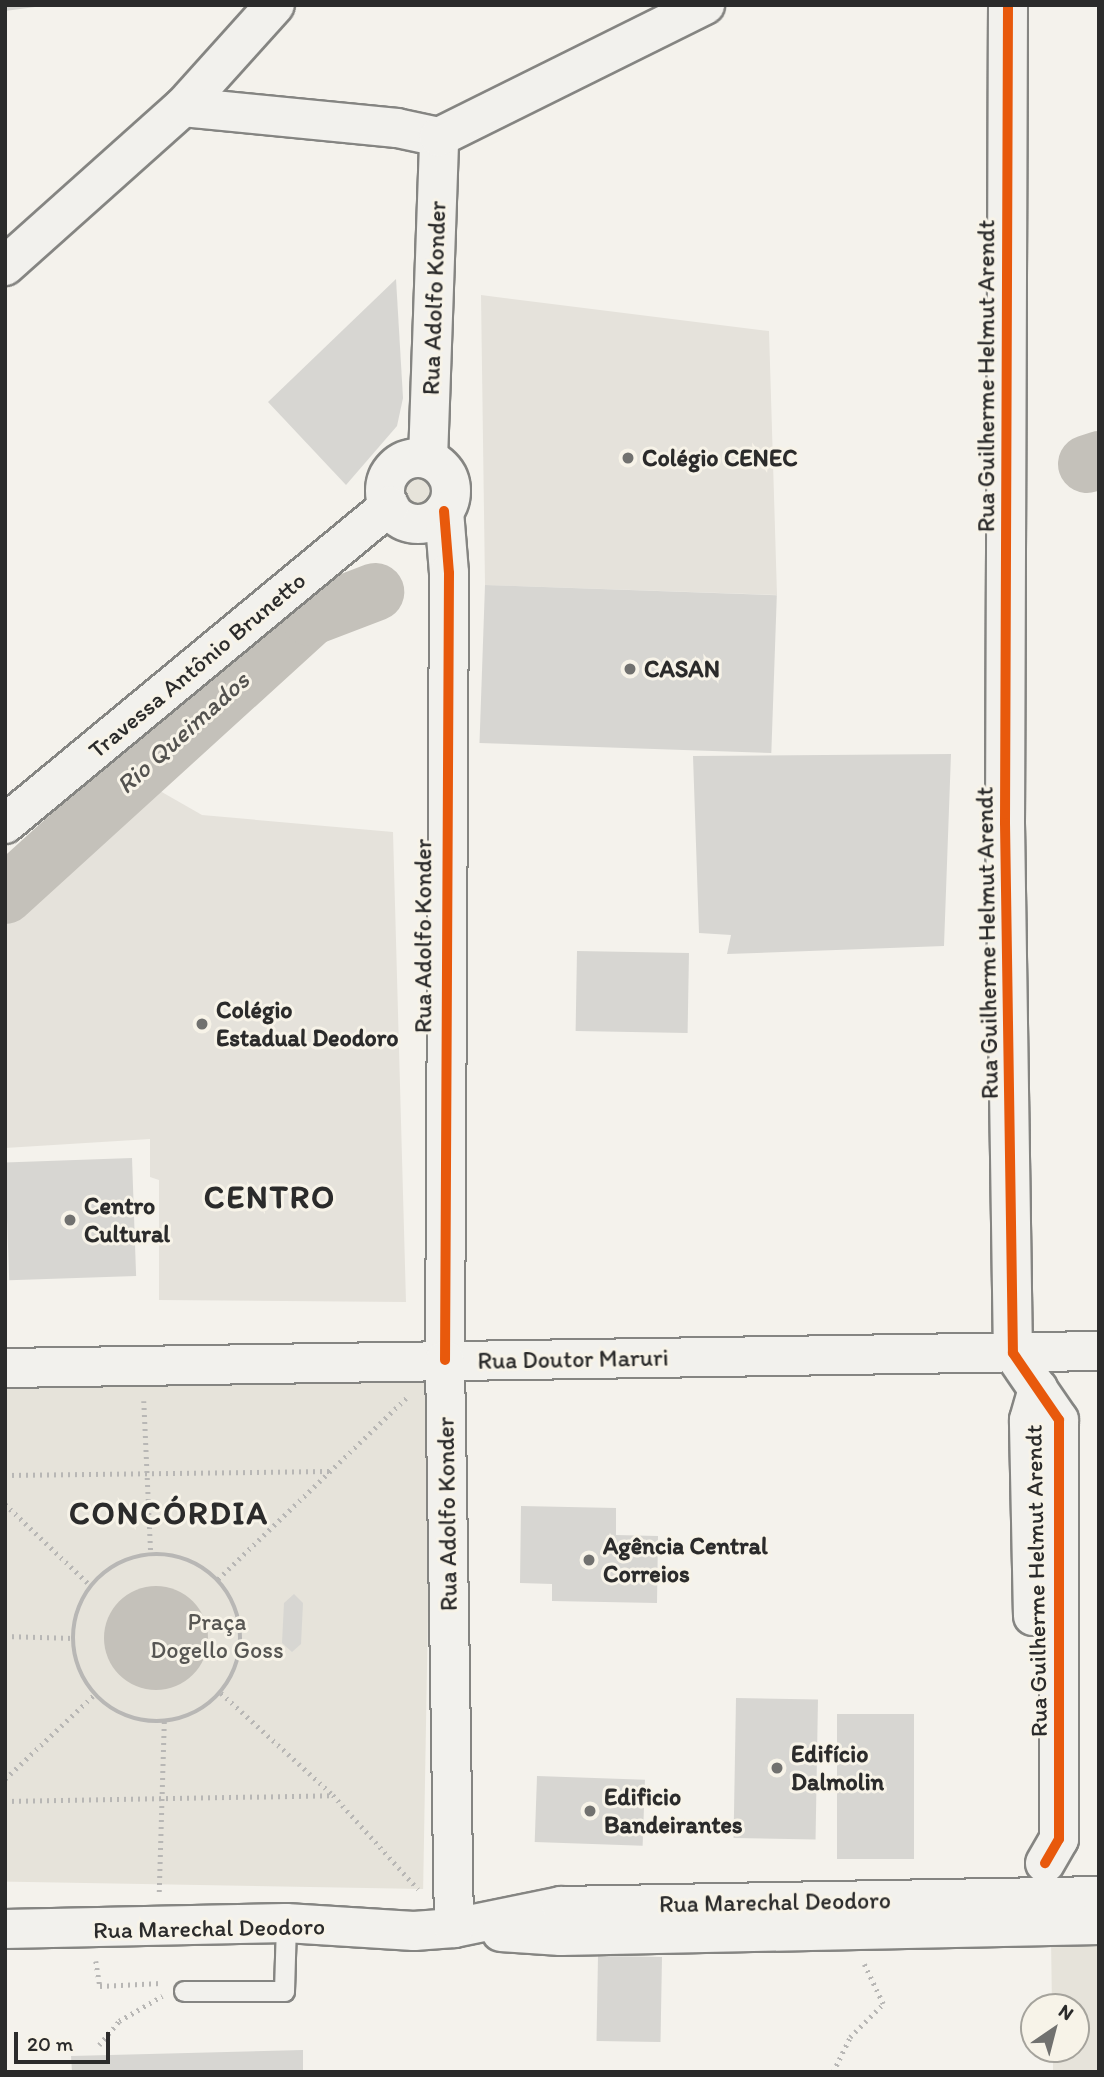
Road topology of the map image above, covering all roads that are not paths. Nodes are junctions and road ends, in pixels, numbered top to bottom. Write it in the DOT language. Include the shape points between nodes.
graph roads {
  1 [pos="275,5"];
  2 [pos="705,5"];
  3 [pos="1008,5"];
  4 [pos="183,107"];
  5 [pos="439,137"];
  6 [pos="5,266"];
  7 [pos="428,459"];
  8 [pos="444,511"];
  9 [pos="398,514"];
  10 [pos="448,565"];
  11 [pos="5,824"];
  12 [pos="1099,1351"];
  13 [pos="1013,1353"];
  14 [pos="445,1360"];
  15 [pos="5,1368"];
  16 [pos="1045,1895"];
  17 [pos="1099,1896"];
  18 [pos="286,1923"];
  19 [pos="1099,1925"];
  20 [pos="454,1928"];
  21 [pos="5,1929"];
  22 [pos="184,1991"];
  1 -- 4 [label="street"];
  2 -- 5 [label="street"];
  3 -- 13 [label="street, Rua Guilherme Helmut Arendt" via="1005,823"];
  4 -- 5 [label="street" via="397,128"];
  4 -- 6 [label="street"];
  5 -- 7 [label="street, Rua Adolfo Konder"];
  7 -- 8 [label="street" via="438,464 450,482 450,502"];
  7 -- 9 [label="street" via="407,460 389,474 385,484"];
  8 -- 9 [label="street" via="427,523"];
  8 -- 10 [label="street, Rua Adolfo Konder"];
  9 -- 10 [label="street"];
  9 -- 11 [label="street, Travessa Antônio Brunetto"];
  10 -- 14 [label="street, Rua Adolfo Konder"];
  12 -- 13 [label="street, Rua Doutor Maruri"];
  13 -- 14 [label="street, Rua Doutor Maruri"];
  13 -- 16 [label="street, Rua Guilherme Helmut Arendt" via="1038,1388 1029,1420 1038,1842"];
  14 -- 15 [label="street, Rua Doutor Maruri"];
  14 -- 20 [label="street, Rua Adolfo Konder"];
  16 -- 17 [label="street, Rua Marechal Deodoro"];
  16 -- 19 [label="street, Rua Marechal Deodoro"];
  16 -- 20 [label="street, Rua Marechal Deodoro" via="561,1906"];
  16 -- 20 [label="street, Rua Marechal Deodoro" via="819,1931 561,1936"];
  18 -- 20 [label="street, Rua Marechal Deodoro" via="414,1931"];
  18 -- 21 [label="street, Rua Marechal Deodoro"];
  18 -- 22 [label="lane" via="284,1991"];
}
